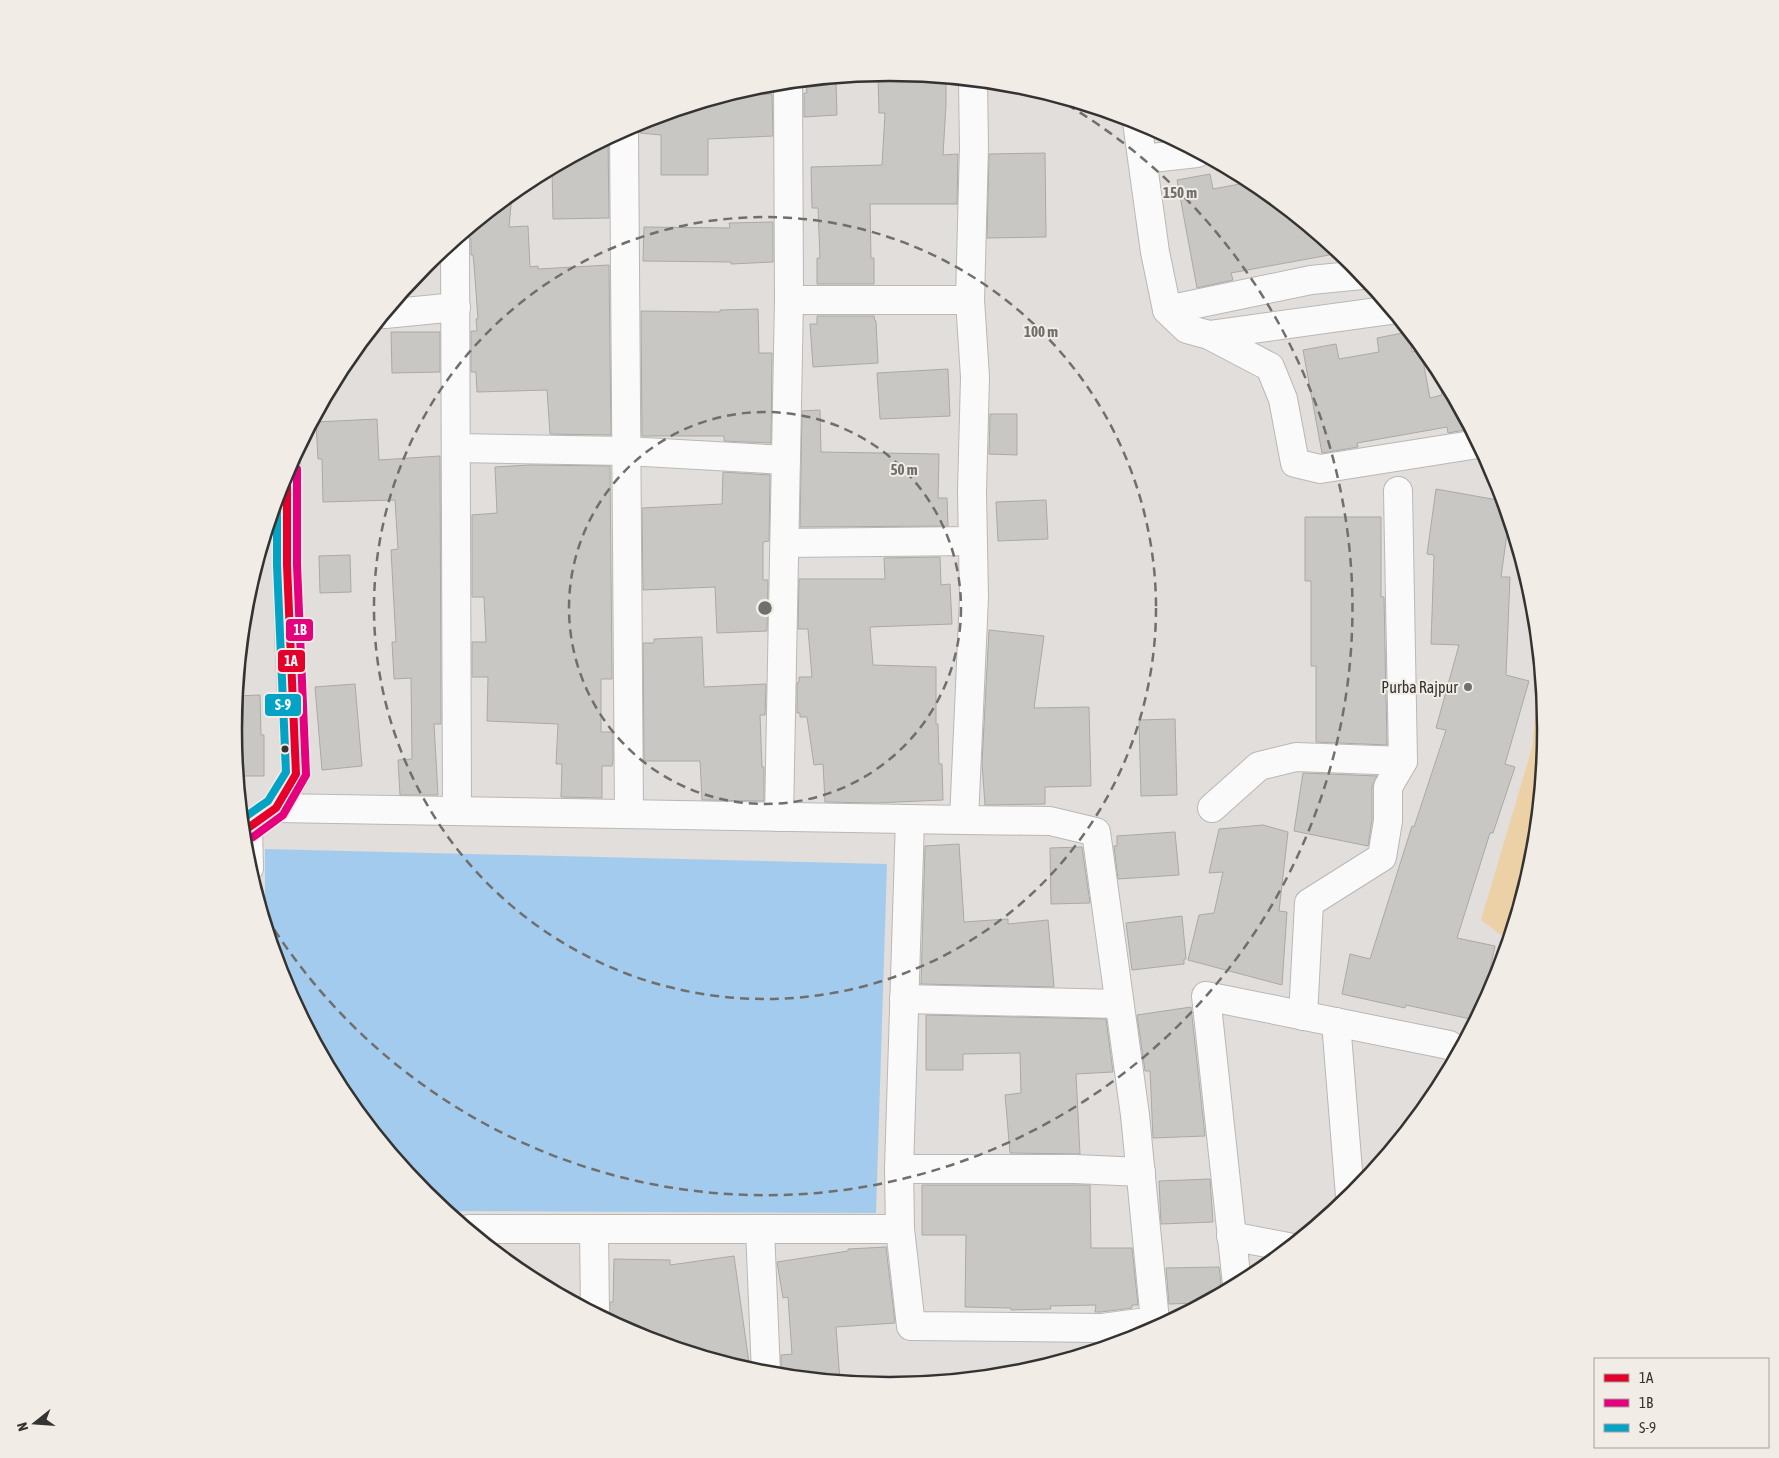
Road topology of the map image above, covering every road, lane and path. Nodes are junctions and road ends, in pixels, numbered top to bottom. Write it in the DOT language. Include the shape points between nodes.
graph roads {
  1 [pos="973,87"];
  2 [pos="788,90"];
  3 [pos="1140,132"];
  4 [pos="624,139"];
  5 [pos="1186,153"];
  6 [pos="1143,159"];
  7 [pos="455,248"];
  8 [pos="1352,275"];
  9 [pos="789,300"];
  10 [pos="970,300"];
  11 [pos="456,307"];
  12 [pos="1167,310"];
  13 [pos="1384,311"];
  14 [pos="393,313"];
  15 [pos="1209,335"];
  16 [pos="1471,445"];
  17 [pos="456,448"];
  18 [pos="626,451"];
  19 [pos="786,460"];
  20 [pos="1398,491"];
  21 [pos="287,492"];
  22 [pos="973,541"];
  23 [pos="785,543"];
  24 [pos="1403,761"];
  25 [pos="276,808"];
  26 [pos="1212,808"];
  27 [pos="457,811"];
  28 [pos="629,814"];
  29 [pos="779,817"];
  30 [pos="910,819"];
  31 [pos="964,820"];
  32 [pos="249,825"];
  33 [pos="904,1000"];
  34 [pos="1119,1004"];
  35 [pos="1304,1016"];
  36 [pos="1336,1022"];
  37 [pos="1450,1053"];
  38 [pos="899,1169"];
  39 [pos="1141,1172"];
  40 [pos="1349,1186"];
  41 [pos="478,1229"];
  42 [pos="760,1229"];
  43 [pos="900,1229"];
  44 [pos="594,1230"];
  45 [pos="1231,1236"];
  46 [pos="1280,1246"];
  47 [pos="1236,1276"];
  48 [pos="596,1306"];
  49 [pos="1159,1317"];
  50 [pos="1145,1324"];
  51 [pos="766,1364"];
  1 -- 10 [label="street"];
  2 -- 9 [label="street"];
  3 -- 6 [label="street"];
  4 -- 18 [label="street"];
  5 -- 6 [label="street"];
  6 -- 12 [label="street" via="1155,252"];
  7 -- 11 [label="street"];
  8 -- 12 [label="street" via="1310,280"];
  9 -- 10 [label="street"];
  9 -- 19 [label="street"];
  10 -- 22 [label="street" via="975,377"];
  11 -- 14 [label="street"];
  11 -- 17 [label="street"];
  12 -- 15 [label="street" via="1187,329"];
  13 -- 15 [label="street"];
  15 -- 16 [label="street" via="1270,367 1283,399 1295,462 1320,469"];
  17 -- 18 [label="street"];
  17 -- 27 [label="street"];
  18 -- 19 [label="street"];
  18 -- 28 [label="street"];
  19 -- 23 [label="street"];
  20 -- 24 [label="street"];
  21 -- 25 [label="street" via="287,574 296,774"];
  22 -- 23 [label="street"];
  22 -- 31 [label="street" via="974,597"];
  23 -- 29 [label="street"];
  24 -- 26 [label="street" via="1296,757 1259,766"];
  24 -- 35 [label="street" via="1388,787 1388,821 1382,857 1309,903"];
  25 -- 27 [label="street"];
  25 -- 32 [label="street"];
  27 -- 28 [label="street"];
  28 -- 29 [label="street"];
  29 -- 30 [label="street"];
  30 -- 31 [label="street"];
  30 -- 33 [label="street"];
  31 -- 34 [label="street" via="1050,820 1096,832"];
  33 -- 34 [label="street"];
  33 -- 38 [label="street"];
  34 -- 39 [label="street"];
  35 -- 36 [label="street"];
  35 -- 45 [label="street" via="1206,996"];
  36 -- 37 [label="street"];
  36 -- 40 [label="street"];
  38 -- 39 [label="street"];
  38 -- 43 [label="street"];
  39 -- 49 [label="street"];
  41 -- 44 [label="street"];
  42 -- 43 [label="street"];
  42 -- 44 [label="street"];
  42 -- 51 [label="street"];
  43 -- 50 [label="street" via="911,1326 1102,1328"];
  44 -- 48 [label="street"];
  45 -- 46 [label="street"];
  45 -- 47 [label="street"];
}
